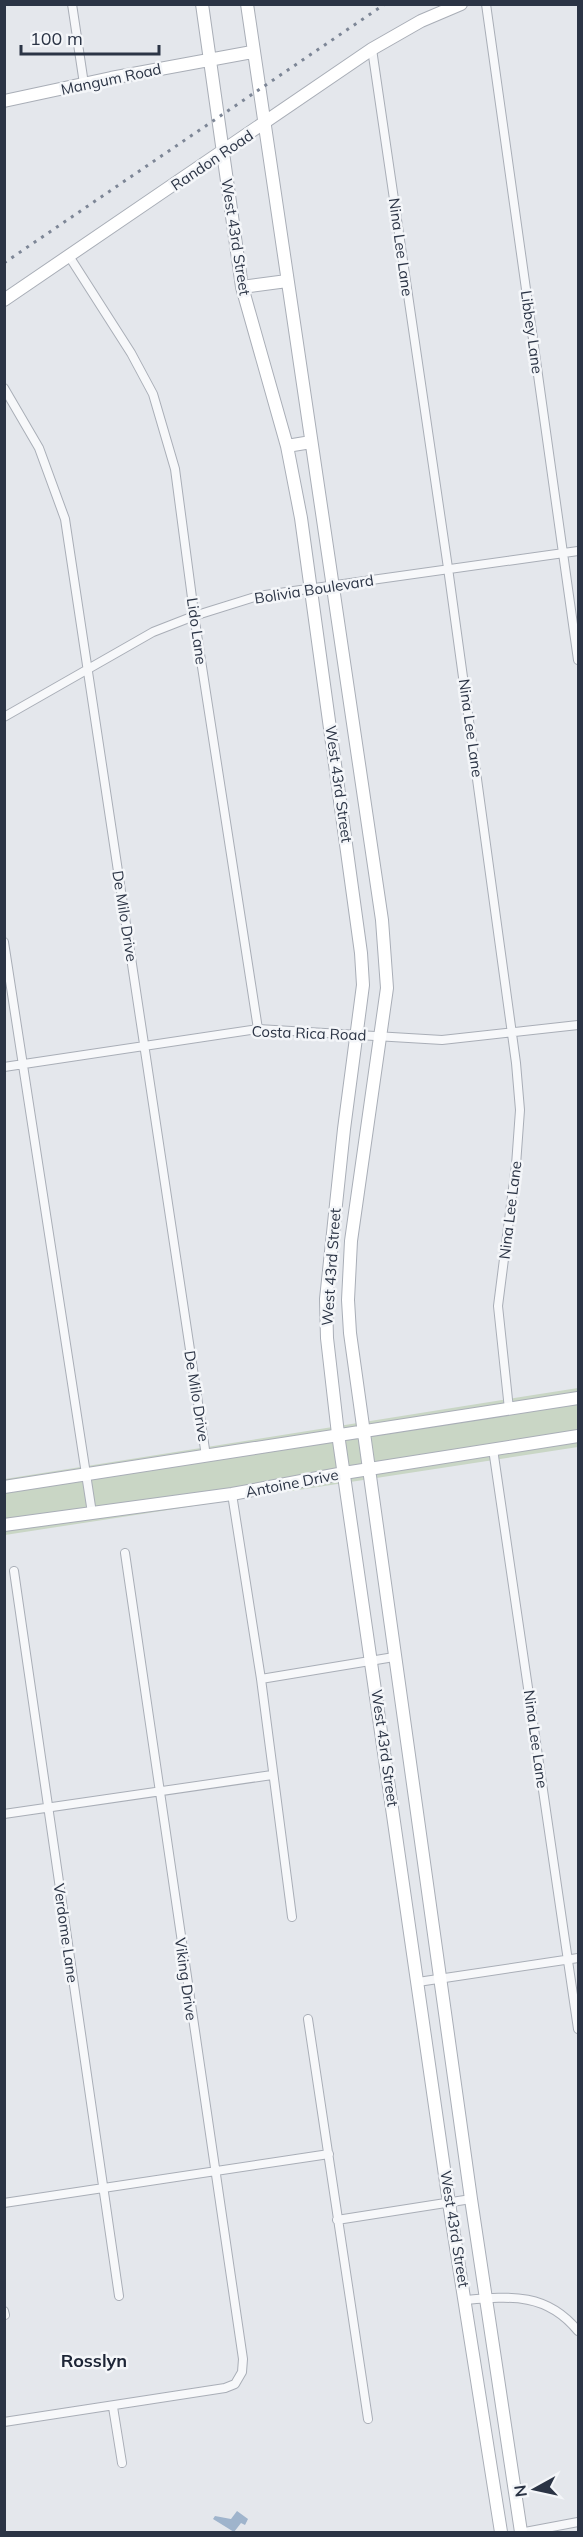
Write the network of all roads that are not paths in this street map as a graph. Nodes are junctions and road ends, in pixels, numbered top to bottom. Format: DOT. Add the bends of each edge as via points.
graph roads {
  1 [pos="72,4"];
  2 [pos="201,4"];
  3 [pos="247,4"];
  4 [pos="461,4"];
  5 [pos="486,4"];
  6 [pos="372,49"];
  7 [pos="252,52"];
  8 [pos="211,58"];
  9 [pos="84,84"];
  10 [pos="4,101"];
  11 [pos="264,125"];
  12 [pos="223,153"];
  13 [pos="69,256"];
  14 [pos="287,281"];
  15 [pos="242,288"];
  16 [pos="4,300"];
  17 [pos="4,388"];
  18 [pos="311,442"];
  19 [pos="288,446"];
  20 [pos="579,550"];
  21 [pos="564,553"];
  22 [pos="448,568"];
  23 [pos="333,586"];
  24 [pos="309,589"];
  25 [pos="194,616"];
  26 [pos="579,660"];
  27 [pos="88,672"];
  28 [pos="4,717"];
  29 [pos="367,819"];
  30 [pos="345,822"];
  31 [pos="4,942"];
  32 [pos="579,1025"];
  33 [pos="258,1029"];
  34 [pos="358,1034"];
  35 [pos="513,1034"];
  36 [pos="380,1035"];
  37 [pos="145,1046"];
  38 [pos="23,1064"];
  39 [pos="4,1067"];
  40 [pos="331,1239"];
  41 [pos="351,1241"];
  42 [pos="579,1398"];
  43 [pos="509,1409"];
  44 [pos="363,1431"];
  45 [pos="338,1434"];
  46 [pos="579,1436"];
  47 [pos="493,1449"];
  48 [pos="206,1456"];
  49 [pos="369,1469"];
  50 [pos="344,1473"];
  51 [pos="87,1474"];
  52 [pos="4,1487"];
  53 [pos="232,1494"];
  54 [pos="92,1513"];
  55 [pos="4,1525"];
  56 [pos="125,1553"];
  57 [pos="14,1571"];
  58 [pos="394,1657"];
  59 [pos="372,1660"];
  60 [pos="261,1679"];
  61 [pos="272,1775"];
  62 [pos="159,1791"];
  63 [pos="48,1808"];
  64 [pos="4,1814"];
  65 [pos="417,1819"];
  66 [pos="396,1822"];
  67 [pos="292,1917"];
  68 [pos="579,1958"];
  69 [pos="568,1960"];
  70 [pos="441,1978"];
  71 [pos="418,1982"];
  72 [pos="308,2019"];
  73 [pos="579,2029"];
  74 [pos="329,2154"];
  75 [pos="215,2171"];
  76 [pos="103,2188"];
  77 [pos="471,2199"];
  78 [pos="4,2203"];
  79 [pos="449,2203"];
  80 [pos="337,2220"];
  81 [pos="119,2296"];
  82 [pos="486,2298"];
  83 [pos="466,2300"];
  84 [pos="579,2331"];
  85 [pos="113,2407"];
  86 [pos="368,2419"];
  87 [pos="4,2422"];
  88 [pos="122,2463"];
  89 [pos="579,2522"];
  90 [pos="501,2532"];
  91 [pos="520,2532"];
  92 [pos="525,2532"];
  1 -- 9 [label="street"];
  2 -- 8 [label="main road, West 43rd Street"];
  3 -- 7 [label="main road, West 43rd Street"];
  4 -- 6 [label="main road, Randon Road"];
  5 -- 21 [label="street, Libbey Lane"];
  6 -- 11 [label="main road, Randon Road"];
  6 -- 22 [label="street, Nina Lee Lane"];
  7 -- 8 [label="main road, Mangum Road"];
  7 -- 11 [label="main road, West 43rd Street"];
  8 -- 9 [label="main road, Mangum Road"];
  8 -- 12 [label="main road, West 43rd Street"];
  9 -- 10 [label="main road, Mangum Road"];
  11 -- 12 [label="main road, Randon Road"];
  11 -- 14 [label="main road, West 43rd Street"];
  12 -- 13 [label="main road, Randon Road"];
  12 -- 15 [label="main road, West 43rd Street"];
  13 -- 16 [label="main road, Randon Road"];
  13 -- 25 [label="street, Lido Lane" via="153,394 175,469"];
  14 -- 15 [label="main road"];
  14 -- 18 [label="main road, West 43rd Street"];
  15 -- 19 [label="main road, West 43rd Street"];
  17 -- 27 [label="street, De Milo Drive" via="39,448 65,519"];
  18 -- 19 [label="main road"];
  18 -- 23 [label="main road, West 43rd Street"];
  19 -- 24 [label="main road, West 43rd Street"];
  20 -- 21 [label="street, Bolivia Boulevard"];
  21 -- 22 [label="street, Bolivia Boulevard"];
  21 -- 26 [label="street, Libbey Lane"];
  22 -- 23 [label="street, Bolivia Boulevard"];
  22 -- 35 [label="street, Nina Lee Lane"];
  23 -- 24 [label="street, Bolivia Boulevard"];
  23 -- 29 [label="main road, West 43rd Street"];
  24 -- 25 [label="street, Bolivia Boulevard" via="258,597"];
  24 -- 30 [label="main road, West 43rd Street"];
  25 -- 27 [label="street, Bolivia Boulevard" via="153,632"];
  25 -- 33 [label="street, Lido Lane"];
  27 -- 28 [label="street, Bolivia Boulevard"];
  27 -- 37 [label="street, De Milo Drive"];
  29 -- 30 [label="main road"];
  29 -- 36 [label="main road, West 43rd Street" via="382,920 387,988"];
  30 -- 34 [label="main road, West 43rd Street" via="363,985"];
  31 -- 38 [label="street"];
  32 -- 35 [label="street, Costa Rica Road"];
  33 -- 34 [label="street, Costa Rica Road"];
  33 -- 37 [label="street, Costa Rica Road"];
  34 -- 36 [label="street, Costa Rica Road"];
  34 -- 40 [label="main road, West 43rd Street"];
  35 -- 36 [label="street, Costa Rica Road" via="442,1040"];
  35 -- 43 [label="street, Nina Lee Lane" via="520,1110 498,1306"];
  36 -- 41 [label="main road, West 43rd Street"];
  37 -- 38 [label="street, Costa Rica Road"];
  37 -- 48 [label="street, De Milo Drive"];
  38 -- 39 [label="street, Costa Rica Road"];
  38 -- 51 [label="street"];
  40 -- 41 [label="main road"];
  40 -- 45 [label="main road, West 43rd Street" via="327,1338"];
  41 -- 44 [label="main road, West 43rd Street" via="348,1300"];
  42 -- 43 [label="main road"];
  43 -- 44 [label="main road"];
  44 -- 45 [label="main road"];
  44 -- 49 [label="main road, West 43rd Street"];
  45 -- 48 [label="main road"];
  45 -- 50 [label="main road, West 43rd Street"];
  46 -- 47 [label="main road, Antoine Drive"];
  47 -- 49 [label="main road, Antoine Drive"];
  47 -- 69 [label="street, Nina Lee Lane"];
  48 -- 51 [label="main road"];
  49 -- 50 [label="main road, Antoine Drive"];
  49 -- 58 [label="main road, West 43rd Street"];
  50 -- 53 [label="main road, Antoine Drive"];
  50 -- 59 [label="main road, West 43rd Street"];
  51 -- 52 [label="main road"];
  51 -- 54 [label="street"];
  53 -- 54 [label="main road, Antoine Drive"];
  53 -- 60 [label="street"];
  54 -- 55 [label="main road, Antoine Drive"];
  56 -- 62 [label="street, Viking Drive"];
  57 -- 63 [label="street, Verdome Lane"];
  58 -- 59 [label="street"];
  58 -- 65 [label="main road, West 43rd Street"];
  59 -- 60 [label="street"];
  59 -- 66 [label="main road, West 43rd Street"];
  60 -- 61 [label="street"];
  61 -- 62 [label="street"];
  61 -- 67 [label="street"];
  62 -- 63 [label="street"];
  62 -- 75 [label="street, Viking Drive"];
  63 -- 64 [label="street"];
  63 -- 76 [label="street, Verdome Lane"];
  65 -- 66 [label="main road"];
  65 -- 70 [label="main road, West 43rd Street"];
  66 -- 71 [label="main road, West 43rd Street"];
  68 -- 69 [label="street"];
  69 -- 70 [label="street"];
  69 -- 73 [label="street, Nina Lee Lane"];
  70 -- 71 [label="street"];
  70 -- 77 [label="main road, West 43rd Street"];
  71 -- 79 [label="main road, West 43rd Street"];
  72 -- 74 [label="street"];
  74 -- 75 [label="street"];
  74 -- 80 [label="street"];
  75 -- 76 [label="street"];
  75 -- 85 [label="street, Viking Drive" via="242,2372 236,2384"];
  76 -- 78 [label="street"];
  76 -- 81 [label="street, Verdome Lane"];
  77 -- 79 [label="street"];
  77 -- 82 [label="main road, West 43rd Street"];
  79 -- 80 [label="street"];
  79 -- 83 [label="main road, West 43rd Street"];
  80 -- 86 [label="street"];
  82 -- 83 [label="street"];
  82 -- 84 [label="street" via="511,2296 542,2302"];
  82 -- 91 [label="main road, West 43rd Street"];
  83 -- 90 [label="main road, West 43rd Street"];
  85 -- 87 [label="street"];
  85 -- 88 [label="street"];
  89 -- 92 [label="street"];
}
